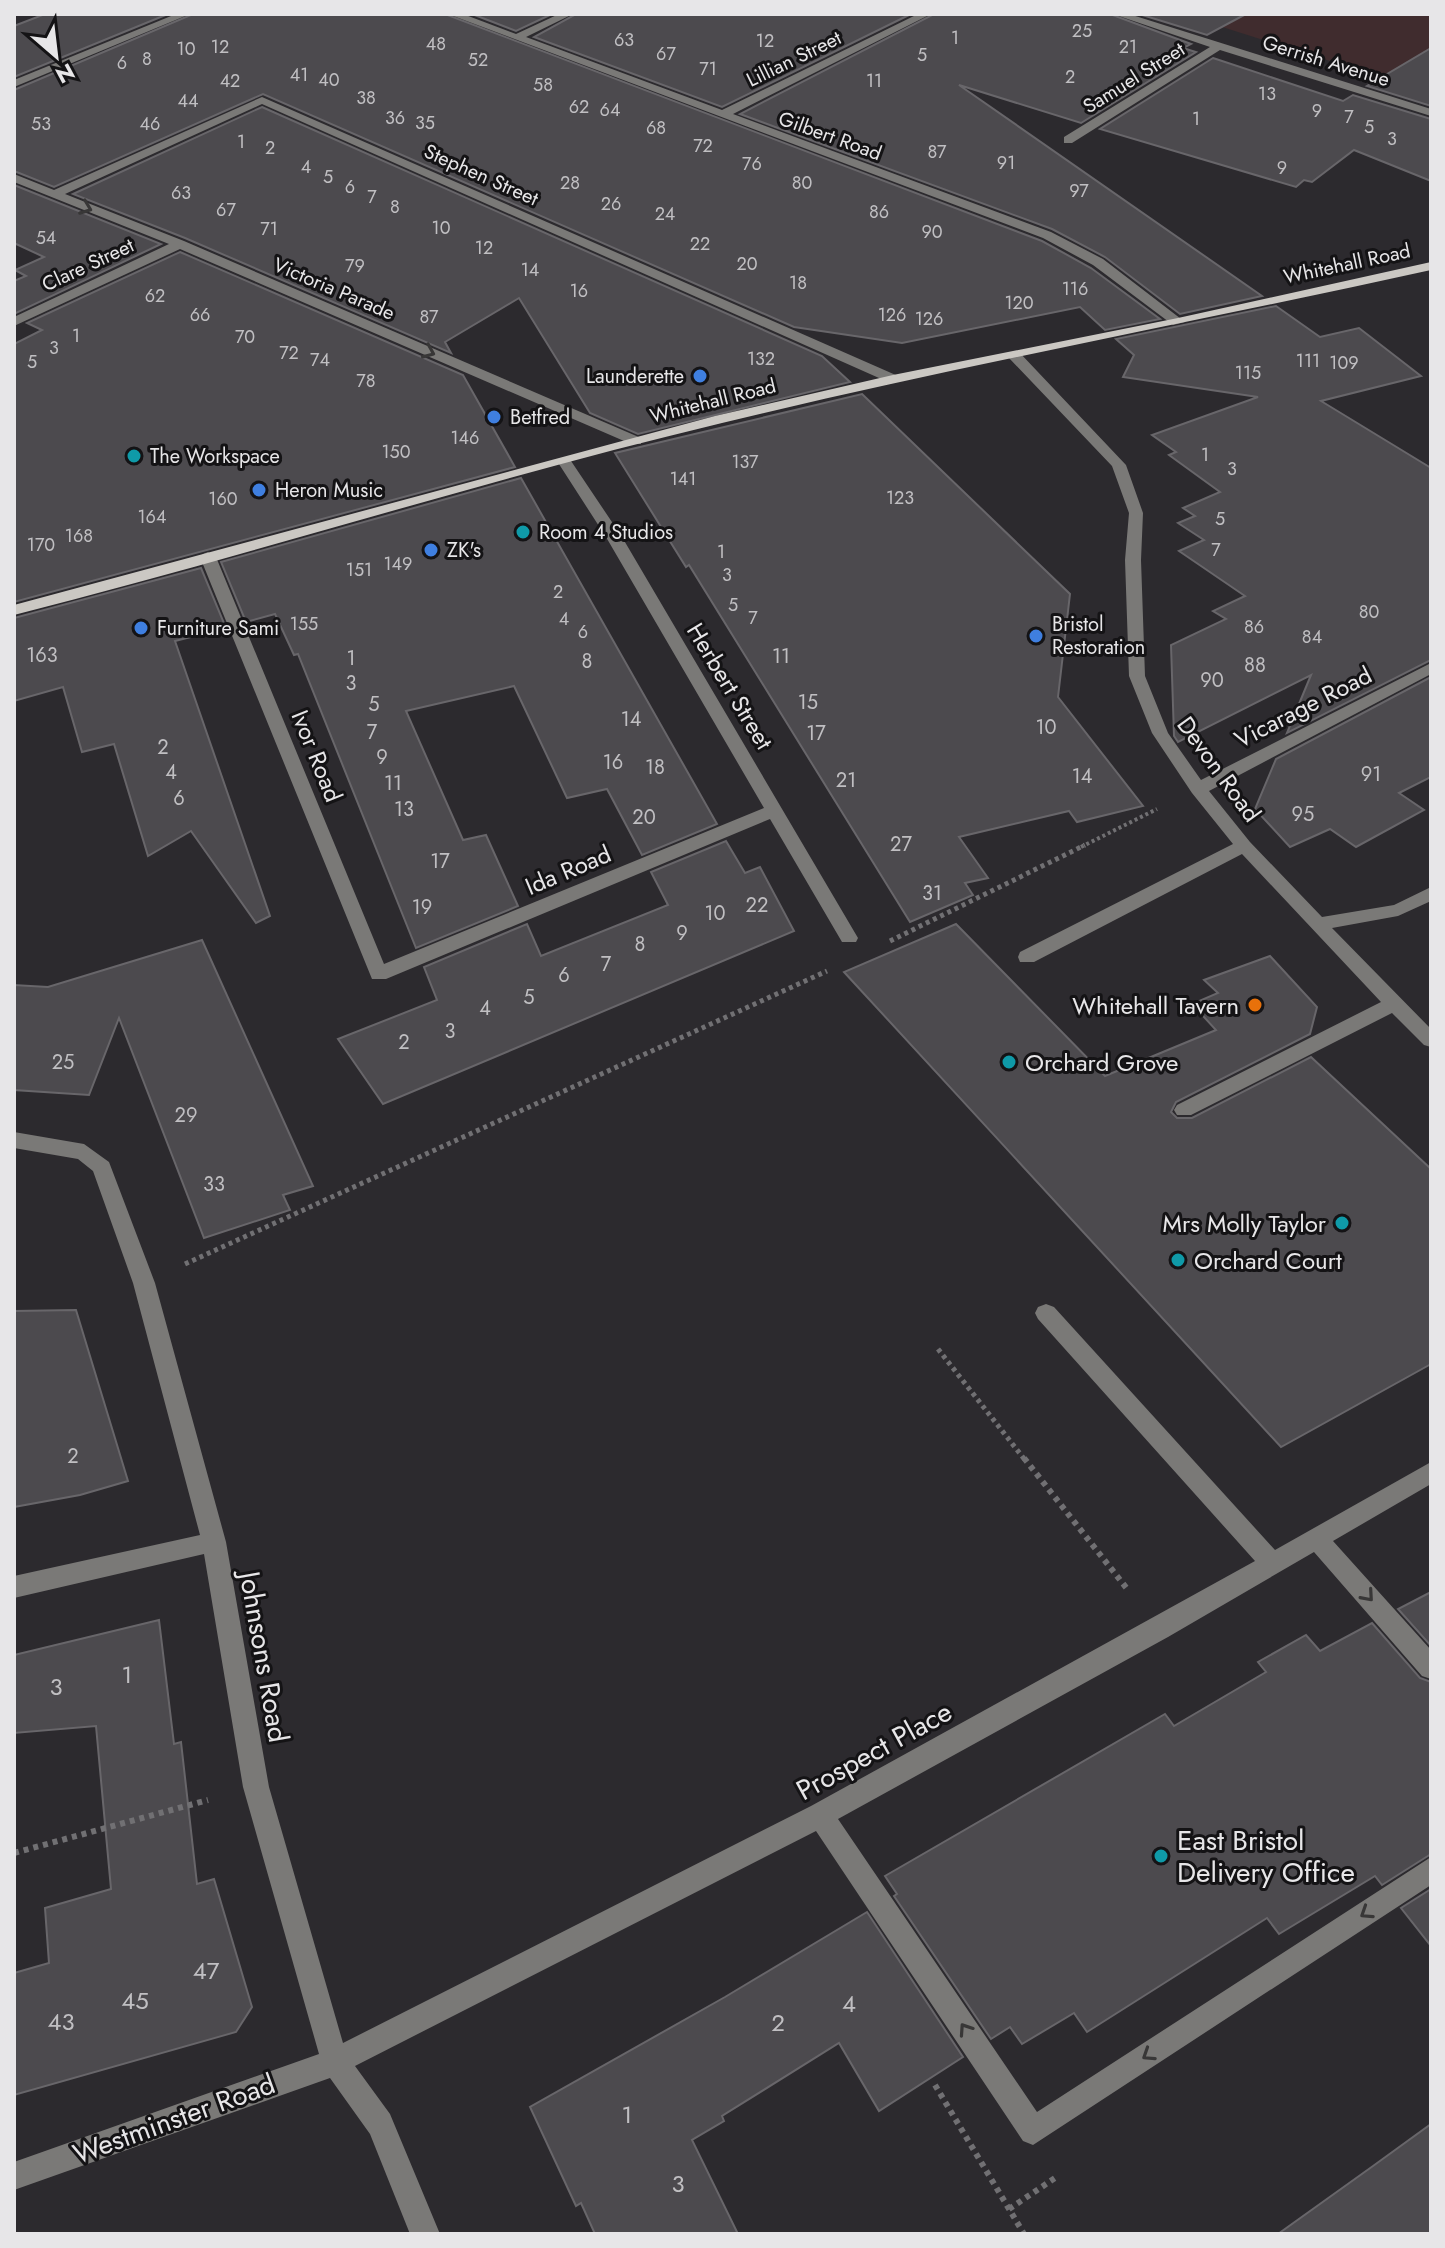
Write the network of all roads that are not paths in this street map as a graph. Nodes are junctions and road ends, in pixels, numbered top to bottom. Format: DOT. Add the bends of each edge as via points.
graph roads {
  1 [pos="185,14"];
  2 [pos="453,14"];
  3 [pos="568,14"];
  4 [pos="926,14"];
  5 [pos="1118,14"];
  6 [pos="517,37"];
  7 [pos="1219,46"];
  8 [pos="14,84"];
  9 [pos="1431,113"];
  10 [pos="722,115"];
  11 [pos="1068,140"];
  12 [pos="14,178"];
  13 [pos="53,195"];
  14 [pos="180,244"];
  15 [pos="1431,266"];
  16 [pos="14,322"];
  17 [pos="1178,322"];
  18 [pos="1014,355"];
  19 [pos="893,379"];
  20 [pos="636,441"];
  21 [pos="564,461"];
  22 [pos="208,557"];
  23 [pos="14,610"];
  24 [pos="1431,668"];
  25 [pos="1198,789"];
  26 [pos="775,810"];
  27 [pos="1244,846"];
  28 [pos="1431,893"];
  29 [pos="1317,924"];
  30 [pos="849,938"];
  31 [pos="1027,957"];
  32 [pos="379,974"];
  33 [pos="1394,1004"];
  34 [pos="1431,1040"];
  35 [pos="1184,1110"];
  36 [pos="14,1140"];
  37 [pos="1046,1313"];
  38 [pos="1431,1472"];
  39 [pos="1316,1538"];
  40 [pos="214,1542"];
  41 [pos="1272,1563"];
  42 [pos="14,1587"];
  43 [pos="1431,1668"];
  44 [pos="820,1815"];
  45 [pos="1431,1870"];
  46 [pos="335,2062"];
  47 [pos="14,2176"];
  48 [pos="425,2234"];
  1 -- 8 [label="street"];
  2 -- 6 [label="street, Gilbert Road"];
  3 -- 6 [label="street"];
  4 -- 10 [label="street, Lillian Street"];
  5 -- 7 [label="street, Gerrish Avenue"];
  6 -- 10 [label="street, Gilbert Road"];
  7 -- 9 [label="street, Gerrish Avenue"];
  7 -- 11 [label="street, Samuel Street"];
  10 -- 17 [label="street, Gilbert Road" via="1047,235 1098,262"];
  12 -- 13 [label="street, Victoria Parade"];
  13 -- 14 [label="street, Victoria Parade, one-way"];
  13 -- 19 [label="street, Stephen Street" via="262,100"];
  14 -- 16 [label="street, Clare Street"];
  14 -- 20 [label="street, Victoria Parade, one-way"];
  15 -- 17 [label="main road, Whitehall Road"];
  17 -- 18 [label="main road, Whitehall Road"];
  18 -- 19 [label="main road, Whitehall Road"];
  18 -- 25 [label="street, Devon Road" via="1119,465 1136,513 1137,676 1160,733"];
  19 -- 20 [label="main road, Whitehall Road"];
  20 -- 21 [label="main road, Whitehall Road"];
  21 -- 22 [label="main road, Whitehall Road"];
  21 -- 26 [label="street, Herbert Street"];
  22 -- 23 [label="main road, Whitehall Road"];
  22 -- 32 [label="street, Ivor Road"];
  24 -- 25 [label="street, Vicarage Road"];
  25 -- 27 [label="street, Devon Road"];
  26 -- 30 [label="street, Herbert Street"];
  26 -- 32 [label="street, Ida Road"];
  27 -- 29 [label="street, Devon Road"];
  27 -- 31 [label="street"];
  28 -- 29 [label="street" via="1398,910"];
  29 -- 33 [label="street, Devon Road"];
  33 -- 34 [label="street, Devon Road"];
  33 -- 35 [label="street"];
  36 -- 40 [label="street, Johnsons Road" via="84,1152 102,1167 144,1283"];
  37 -- 41 [label="street"];
  38 -- 39 [label="street, Prospect Place"];
  39 -- 41 [label="street, Prospect Place"];
  39 -- 43 [label="street, one-way"];
  40 -- 42 [label="street"];
  40 -- 46 [label="street, Johnsons Road" via="256,1787"];
  41 -- 44 [label="street, Prospect Place"];
  45 -- 44 [label="street, one-way" via="1033,2131"];
  44 -- 46 [label="street, Prospect Place"];
  46 -- 47 [label="street, Westminster Road"];
  46 -- 48 [label="street, Johnsons Road" via="380,2124"];
}
